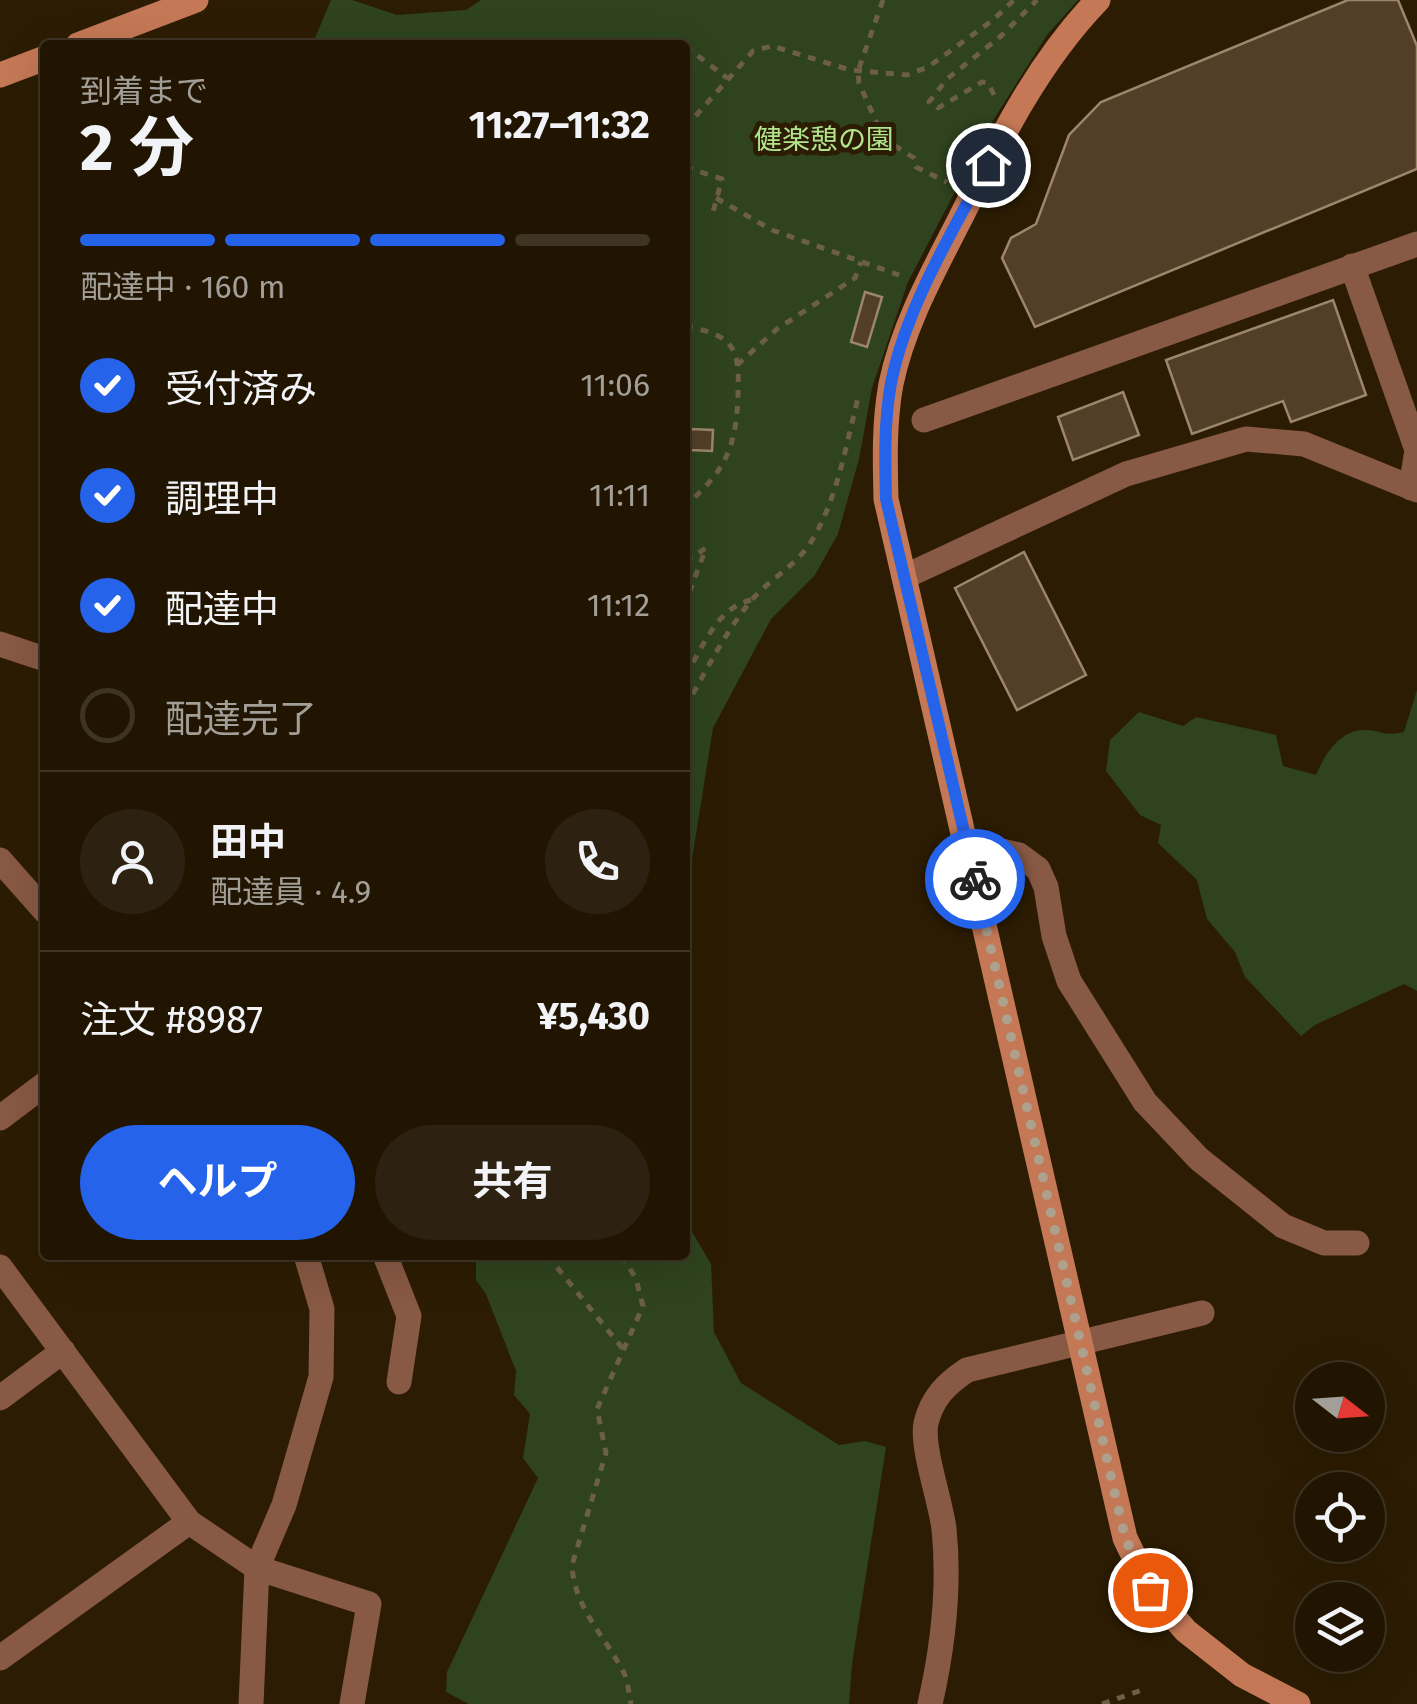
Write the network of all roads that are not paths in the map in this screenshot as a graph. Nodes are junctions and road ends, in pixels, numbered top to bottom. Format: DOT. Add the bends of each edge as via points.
graph roads {
  1 [pos="196,0"];
  2 [pos="1098,0"];
  3 [pos="91,40"];
  4 [pos="40,60"];
  5 [pos="0,75"];
  6 [pos="1417,244"];
  7 [pos="1352,266"];
  8 [pos="924,420"];
  9 [pos="1414,489"];
  10 [pos="904,577"];
  11 [pos="0,644"];
  12 [pos="40,657"];
  13 [pos="969,853"];
  14 [pos="0,860"];
  15 [pos="40,905"];
  16 [pos="40,1088"];
  17 [pos="0,1118"];
  18 [pos="1357,1242"];
  19 [pos="309,1260"];
  20 [pos="386,1260"];
  21 [pos="0,1266"];
  22 [pos="1202,1313"];
  23 [pos="1080,1341"];
  24 [pos="62,1351"];
  25 [pos="399,1382"];
  26 [pos="0,1398"];
  27 [pos="189,1522"];
  28 [pos="257,1568"];
  29 [pos="0,1658"];
  30 [pos="250,1704"];
  31 [pos="352,1704"];
  32 [pos="930,1704"];
  33 [pos="1298,1704"];
  1 -- 3 [label="street"];
  2 -- 10 [label="street" via="1049,58 1006,130 922,294 892,381 886,499"];
  4 -- 5 [label="street"];
  6 -- 7 [label="street"];
  7 -- 8 [label="street"];
  7 -- 9 [label="street" via="1417,450"];
  9 -- 10 [label="street" via="1304,444 1246,439 1126,474"];
  10 -- 13 [label="street"];
  11 -- 12 [label="street"];
  13 -- 18 [label="street" via="1004,851 1038,869 1069,981 1145,1102 1198,1159 1283,1226 1324,1244"];
  13 -- 23 [label="street"];
  14 -- 15 [label="street"];
  16 -- 17 [label="street"];
  19 -- 28 [label="street" via="322,1310 321,1377 284,1505"];
  20 -- 25 [label="street" via="409,1316"];
  21 -- 24 [label="street"];
  22 -- 23 [label="street"];
  23 -- 32 [label="street" via="966,1370 932,1403 924,1428 944,1528 946,1599"];
  23 -- 33 [label="street" via="1125,1538 1150,1590 1214,1655"];
  24 -- 26 [label="street"];
  24 -- 27 [label="street"];
  27 -- 28 [label="street"];
  27 -- 29 [label="street"];
  28 -- 30 [label="street"];
  28 -- 31 [label="street" via="369,1604"];
}
